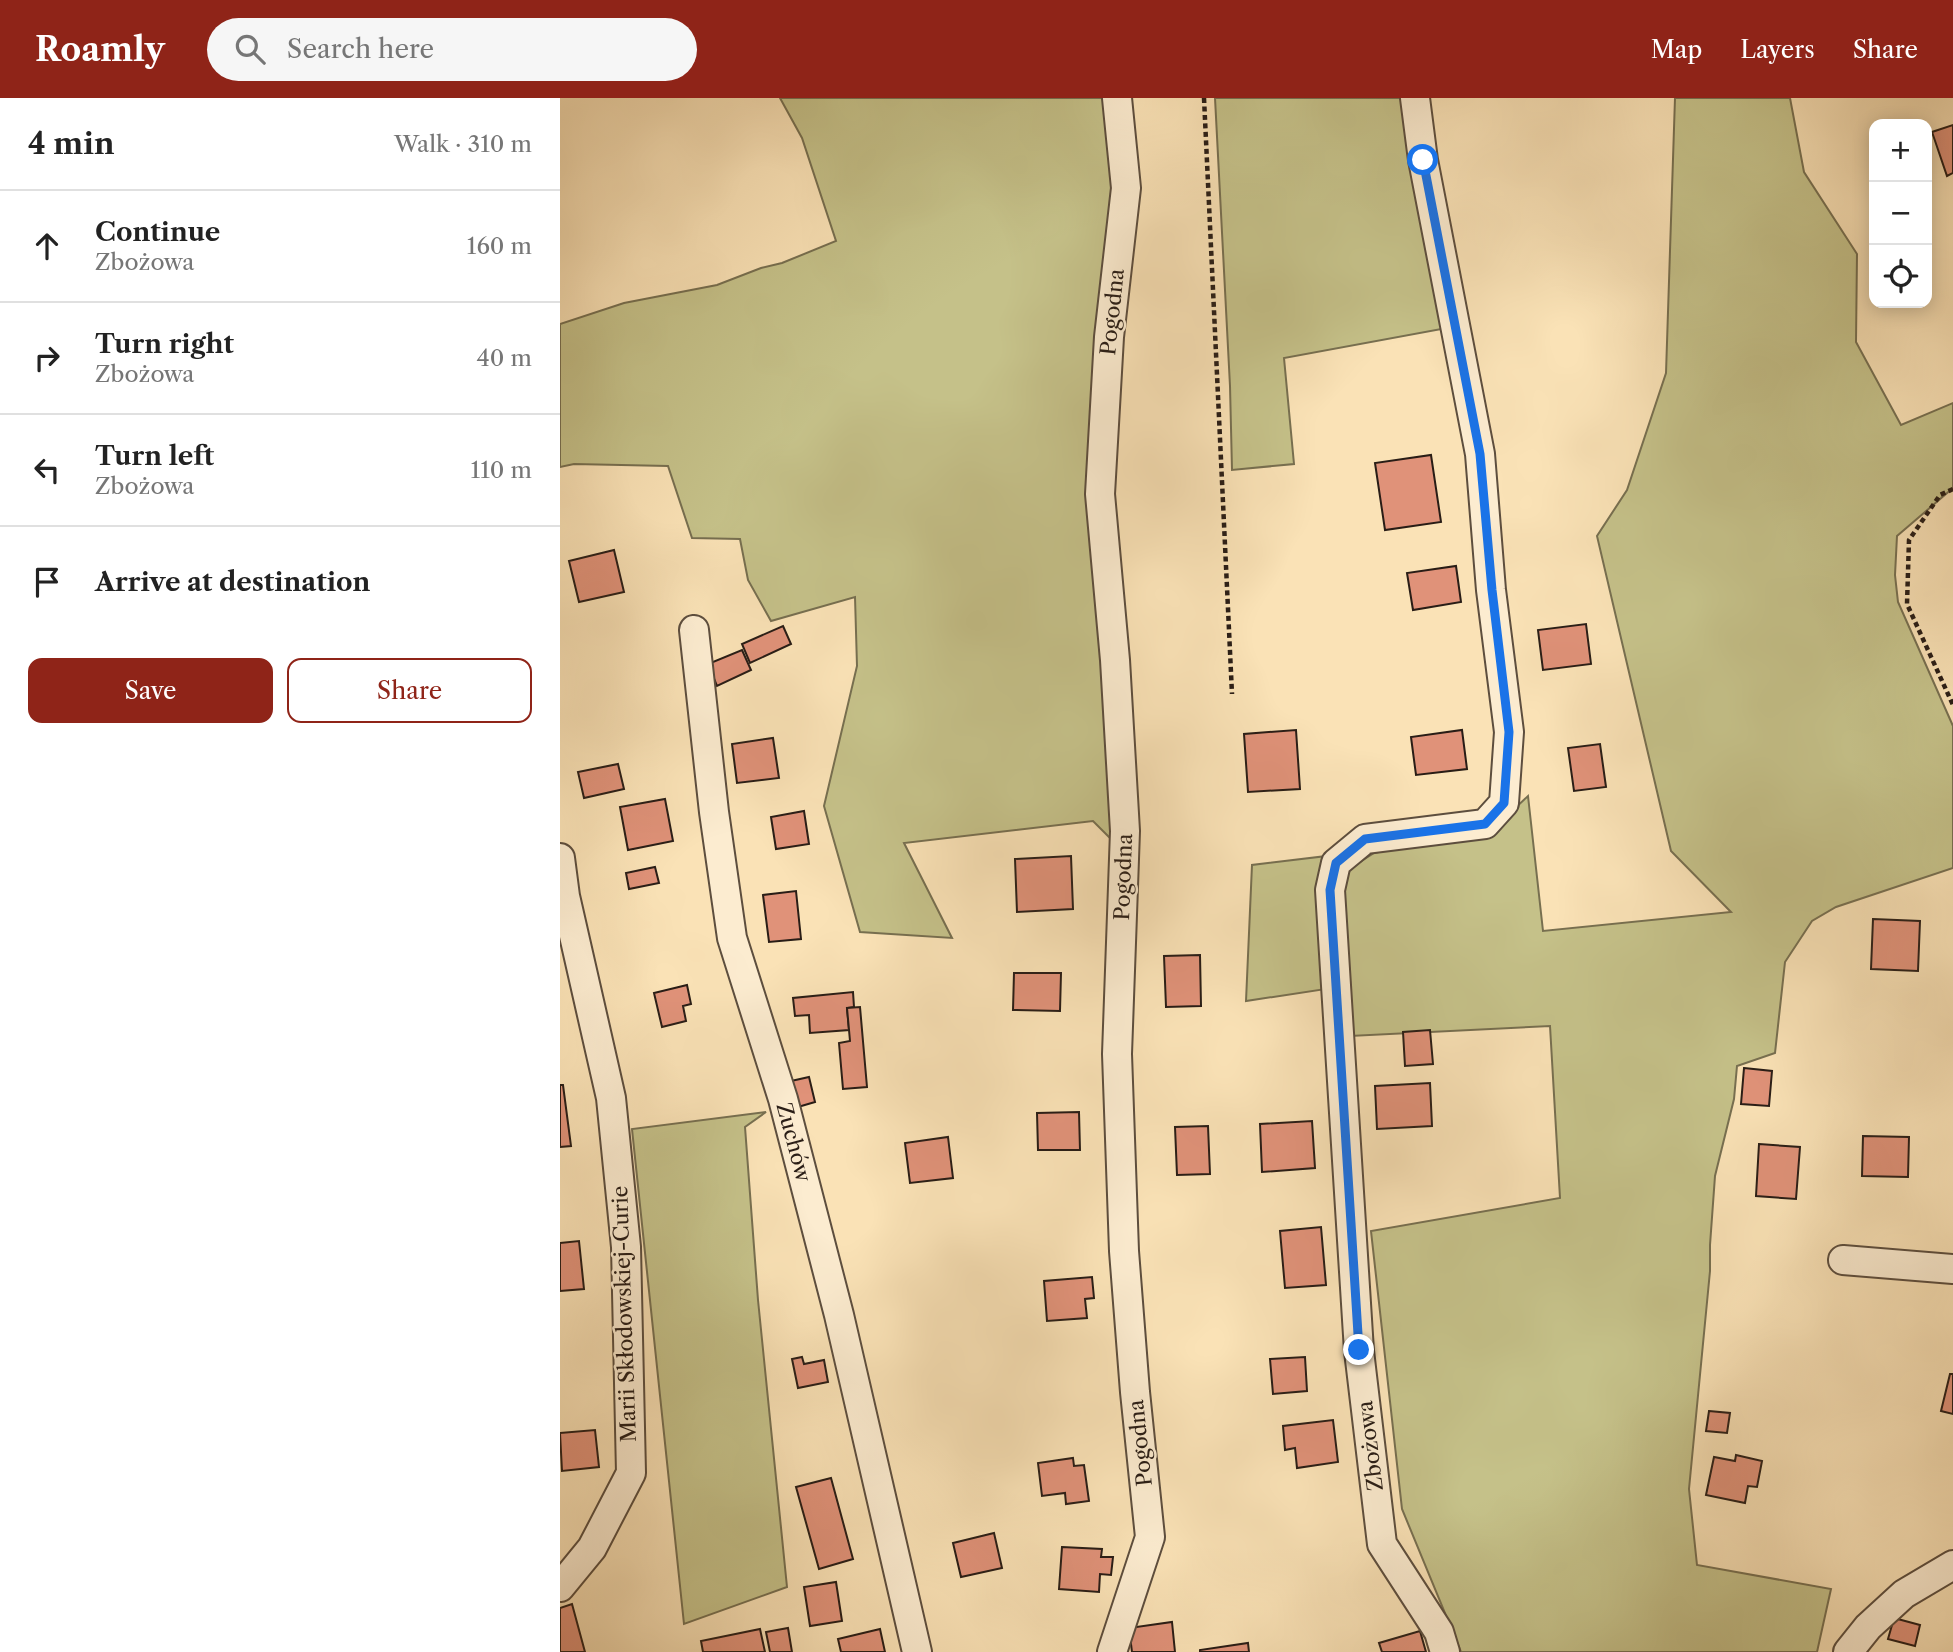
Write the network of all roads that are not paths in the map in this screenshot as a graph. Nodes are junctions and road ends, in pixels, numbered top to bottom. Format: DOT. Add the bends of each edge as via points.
graph roads {
  1 [pos="1117,98"];
  2 [pos="1415,98"];
  3 [pos="694,630"];
  4 [pos="560,858"];
  5 [pos="1843,1260"];
  6 [pos="1953,1269"];
  7 [pos="1953,1565"];
  8 [pos="560,1587"];
  9 [pos="917,1652"];
  10 [pos="1112,1652"];
  11 [pos="1445,1652"];
  12 [pos="1849,1652"];
  1 -- 10 [label="street, Pogodna" via="1126,188 1109,337 1100,494 1125,831 1117,1054 1124,1251 1150,1537"];
  2 -- 11 [label="street, Zbożowa" via="1480,454 1509,732 1504,803 1485,824 1365,839 1336,863 1330,890 1359,1350 1382,1544 1439,1632"];
  3 -- 9 [label="street, Zuchów" via="732,938 783,1099 843,1327"];
  4 -- 8 [label="street, Marii Skłodowskiej-Curie" via="611,1098 625,1247 631,1473 592,1548"];
  5 -- 6 [label="street"];
  7 -- 12 [label="street" via="1904,1594 1868,1626"];
}
